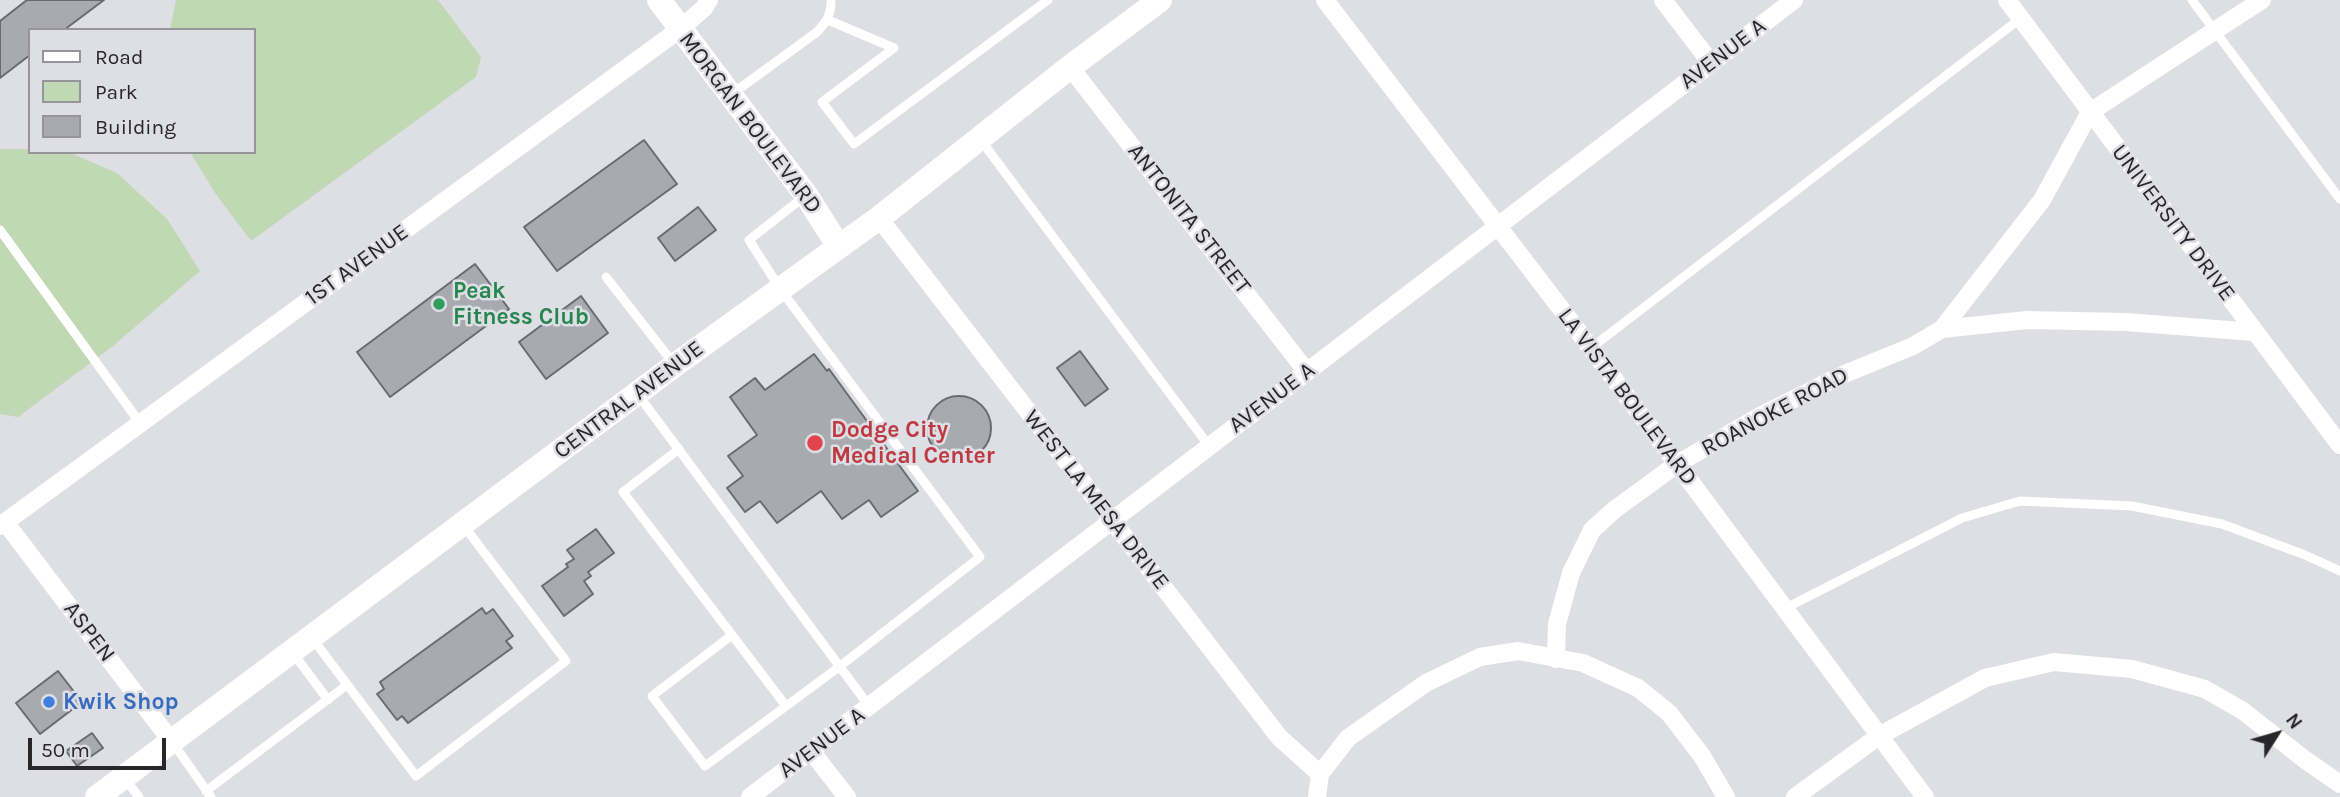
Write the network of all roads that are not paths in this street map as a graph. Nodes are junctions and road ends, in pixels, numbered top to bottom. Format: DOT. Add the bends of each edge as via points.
graph roads {
  1 [pos="659,0"];
  2 [pos="709,0"];
  3 [pos="831,0"];
  4 [pos="1048,0"];
  5 [pos="1160,0"];
  6 [pos="1325,0"];
  7 [pos="1663,0"];
  8 [pos="1794,0"];
  9 [pos="2007,0"];
  10 [pos="2192,0"];
  11 [pos="2262,0"];
  12 [pos="2021,18"];
  13 [pos="828,20"];
  14 [pos="680,29"];
  15 [pos="2214,30"];
  16 [pos="1711,63"];
  17 [pos="1070,67"];
  18 [pos="731,95"];
  19 [pos="2090,112"];
  20 [pos="980,138"];
  21 [pos="806,195"];
  22 [pos="2340,199"];
  23 [pos="879,218"];
  24 [pos="1497,226"];
  25 [pos="0,230"];
  26 [pos="839,247"];
  27 [pos="606,276"];
  28 [pos="781,290"];
  29 [pos="1942,329"];
  30 [pos="2254,332"];
  31 [pos="1591,348"];
  32 [pos="675,365"];
  33 [pos="1307,372"];
  34 [pos="638,394"];
  35 [pos="140,423"];
  36 [pos="2340,444"];
  37 [pos="1209,446"];
  38 [pos="679,449"];
  39 [pos="1676,464"];
  40 [pos="1112,521"];
  41 [pos="3,524"];
  42 [pos="463,524"];
  43 [pos="2340,571"];
  44 [pos="1784,609"];
  45 [pos="732,635"];
  46 [pos="301,644"];
  47 [pos="1556,659"];
  48 [pos="839,667"];
  49 [pos="347,685"];
  50 [pos="327,699"];
  51 [pos="786,706"];
  52 [pos="869,706"];
  53 [pos="1878,736"];
  54 [pos="172,742"];
  55 [pos="811,751"];
  56 [pos="1320,774"];
  57 [pos="124,777"];
  58 [pos="2340,784"];
  59 [pos="209,794"];
  60 [pos="97,797"];
  61 [pos="139,797"];
  62 [pos="750,797"];
  63 [pos="847,797"];
  64 [pos="1317,797"];
  65 [pos="1726,797"];
  66 [pos="1795,797"];
  67 [pos="1925,797"];
  1 -- 14 [label="street, MORGAN BOULEVARD"];
  2 -- 14 [label="street, 1ST AVENUE"];
  3 -- 13 [label="lane"];
  4 -- 13 [label="lane" via="854,144 822,102 894,48"];
  5 -- 17 [label="street, CENTRAL AVENUE"];
  6 -- 24 [label="street, LA VISTA BOULEVARD"];
  7 -- 16 [label="street"];
  8 -- 16 [label="street, AVENUE A"];
  9 -- 12 [label="street, UNIVERSITY DRIVE"];
  10 -- 15 [label="lane"];
  11 -- 15 [label="street, ROANOKE ROAD"];
  12 -- 19 [label="street, UNIVERSITY DRIVE"];
  12 -- 31 [label="lane"];
  13 -- 18 [label="lane"];
  14 -- 18 [label="street, MORGAN BOULEVARD"];
  14 -- 35 [label="street, 1ST AVENUE"];
  15 -- 19 [label="street, ROANOKE ROAD"];
  15 -- 22 [label="lane"];
  16 -- 24 [label="street, AVENUE A"];
  17 -- 20 [label="street, CENTRAL AVENUE"];
  17 -- 33 [label="street, ANTONITA STREET"];
  18 -- 21 [label="street, MORGAN BOULEVARD"];
  19 -- 29 [label="street, ROANOKE ROAD" via="2042,200"];
  19 -- 30 [label="street, UNIVERSITY DRIVE"];
  20 -- 23 [label="street, CENTRAL AVENUE"];
  20 -- 37 [label="lane"];
  21 -- 26 [label="street, MORGAN BOULEVARD"];
  21 -- 28 [label="lane" via="750,240"];
  23 -- 26 [label="street, CENTRAL AVENUE"];
  23 -- 40 [label="street, WEST LA MESA DRIVE"];
  24 -- 31 [label="street, LA VISTA BOULEVARD"];
  24 -- 33 [label="street, AVENUE A"];
  25 -- 35 [label="lane"];
  26 -- 28 [label="street, CENTRAL AVENUE"];
  27 -- 32 [label="lane"];
  28 -- 32 [label="street, CENTRAL AVENUE"];
  28 -- 48 [label="lane" via="980,557"];
  29 -- 30 [label="street, ROANOKE ROAD" via="2027,320 2126,321"];
  29 -- 39 [label="street, ROANOKE ROAD" via="1760,416"];
  30 -- 36 [label="street, UNIVERSITY DRIVE"];
  31 -- 39 [label="street, LA VISTA BOULEVARD"];
  32 -- 34 [label="street, CENTRAL AVENUE"];
  33 -- 37 [label="street, AVENUE A"];
  34 -- 38 [label="lane"];
  34 -- 42 [label="street, CENTRAL AVENUE"];
  35 -- 41 [label="street, 1ST AVENUE"];
  37 -- 40 [label="street, AVENUE A"];
  38 -- 45 [label="lane" via="623,492"];
  38 -- 48 [label="lane"];
  39 -- 44 [label="street, LA VISTA BOULEVARD"];
  39 -- 47 [label="street, ROANOKE ROAD" via="1592,530 1567,586 1557,624"];
  40 -- 52 [label="street, AVENUE A"];
  40 -- 56 [label="street, WEST LA MESA DRIVE" via="1279,737"];
  41 -- 54 [label="street, ASPEN"];
  42 -- 46 [label="street, CENTRAL AVENUE"];
  42 -- 49 [label="lane" via="566,661 416,776"];
  43 -- 44 [label="lane" via="2222,524 2132,506 2020,501 1962,517"];
  44 -- 53 [label="street, LA VISTA BOULEVARD"];
  45 -- 51 [label="lane"];
  45 -- 51 [label="lane" via="652,696 705,766"];
  46 -- 49 [label="lane"];
  46 -- 50 [label="lane"];
  46 -- 54 [label="street, CENTRAL AVENUE"];
  47 -- 56 [label="street" via="1518,651 1480,657 1426,683 1348,738"];
  47 -- 65 [label="street" via="1583,663 1638,688 1669,713"];
  48 -- 51 [label="lane"];
  48 -- 52 [label="lane"];
  49 -- 50 [label="lane"];
  50 -- 59 [label="lane"];
  52 -- 55 [label="street, AVENUE A"];
  53 -- 58 [label="street" via="1985,678 2054,662 2132,669 2205,689 2243,711"];
  53 -- 66 [label="street"];
  53 -- 67 [label="street, LA VISTA BOULEVARD"];
  54 -- 57 [label="street, CENTRAL AVENUE"];
  54 -- 59 [label="lane"];
  55 -- 62 [label="street, AVENUE A"];
  55 -- 63 [label="street"];
  56 -- 64 [label="street"];
  57 -- 60 [label="street, CENTRAL AVENUE"];
  57 -- 61 [label="lane"];
}
